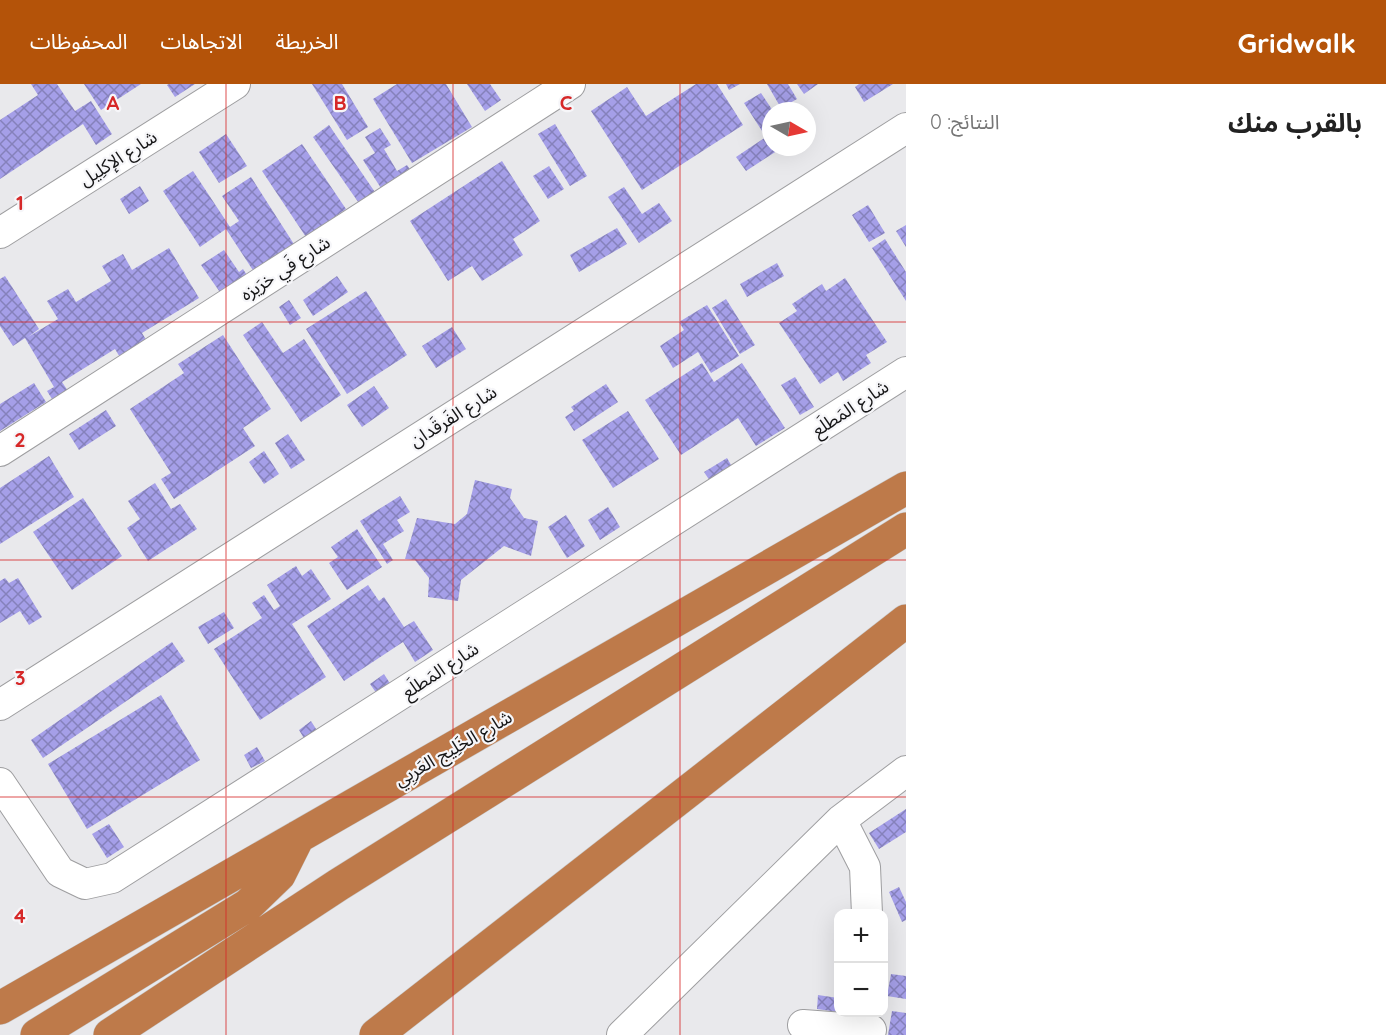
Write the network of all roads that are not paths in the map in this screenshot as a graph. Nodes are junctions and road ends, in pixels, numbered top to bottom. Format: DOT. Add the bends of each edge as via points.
graph roads {
  1 [pos="235,84"];
  2 [pos="570,84"];
  3 [pos="906,128"];
  4 [pos="0,233"];
  5 [pos="906,372"];
  6 [pos="0,451"];
  7 [pos="906,488"];
  8 [pos="906,529"];
  9 [pos="906,621"];
  10 [pos="0,705"];
  11 [pos="906,771"];
  12 [pos="0,783"];
  13 [pos="841,820"];
  14 [pos="298,837"];
  15 [pos="867,909"];
  16 [pos="0,1008"];
  17 [pos="863,1024"];
  18 [pos="803,1025"];
  19 [pos="37,1035"];
  20 [pos="110,1035"];
  21 [pos="376,1035"];
  22 [pos="622,1035"];
  1 -- 4 [label="street, شارع الإكلِيل"];
  2 -- 6 [label="street, شارع فَي خرَيزه"];
  3 -- 10 [label="street, شارع الفَرقَدان"];
  5 -- 12 [label="street, شارع المَطلَع" via="112,878 85,884 60,872"];
  7 -- 14 [label="highway, شارع الخَلِيج العَربِي"];
  8 -- 20 [label="highway" via="338,885"];
  9 -- 21 [label="highway"];
  11 -- 13 [label="street"];
  13 -- 15 [label="street" via="866,867"];
  13 -- 22 [label="street"];
  14 -- 16 [label="highway, شارع الخَلِيج العَربِي"];
  14 -- 19 [label="highway" via="279,875 248,905"];
  17 -- 18 [label="street"];
}
